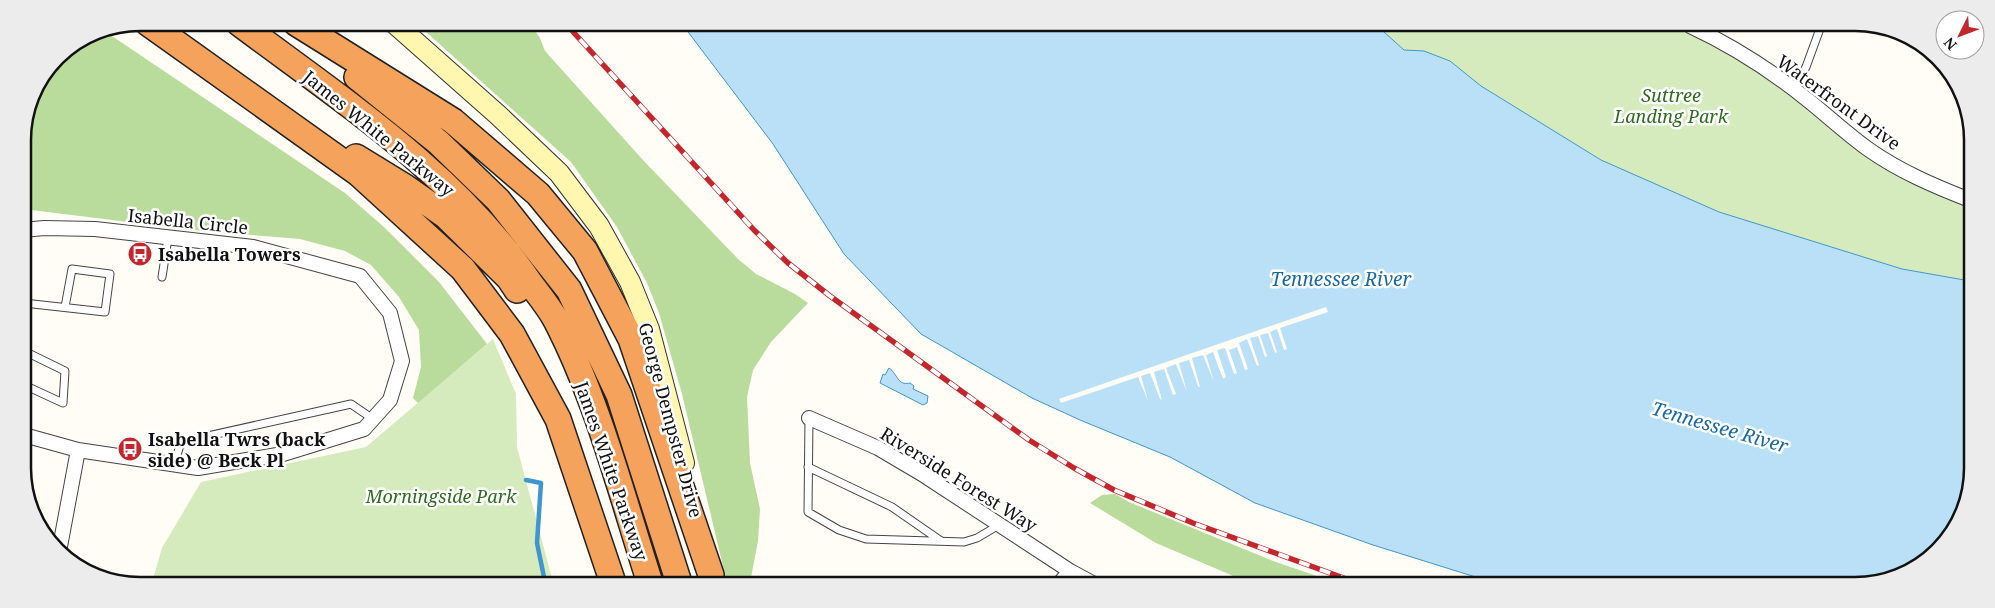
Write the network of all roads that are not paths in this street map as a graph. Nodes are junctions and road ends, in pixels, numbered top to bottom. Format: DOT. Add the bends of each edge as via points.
graph roads {
  1 [pos="160,31"];
  2 [pos="250,31"];
  3 [pos="294,31"];
  4 [pos="309,31"];
  5 [pos="403,31"];
  6 [pos="1699,31"];
  7 [pos="1819,31"];
  8 [pos="1794,90"];
  9 [pos="260,103"];
  10 [pos="1964,198"];
  11 [pos="31,229"];
  12 [pos="168,238"];
  13 [pos="162,277"];
  14 [pos="31,303"];
  15 [pos="65,307"];
  16 [pos="31,354"];
  17 [pos="31,388"];
  18 [pos="593,405"];
  19 [pos="809,418"];
  20 [pos="373,419"];
  21 [pos="31,437"];
  22 [pos="78,450"];
  23 [pos="174,465"];
  24 [pos="808,468"];
  25 [pos="1000,525"];
  26 [pos="61,542"];
  27 [pos="942,542"];
  28 [pos="1070,571"];
  29 [pos="611,577"];
  30 [pos="648,577"];
  31 [pos="677,577"];
  32 [pos="711,577"];
  33 [pos="712,577"];
  34 [pos="1064,577"];
  35 [pos="1081,577"];
  1 -- 9 [label="highway"];
  2 -- 18 [label="highway, James White Parkway" via="432,172 488,227 555,319"];
  3 -- 31 [label="highway, James White Parkway" via="438,142 498,200 569,290 619,395"];
  4 -- 32 [label="highway" via="453,121 538,194 585,252 631,339"];
  5 -- 33 [label="main road, George Dempster Drive" via="559,173 599,226 630,282 649,329"];
  6 -- 8 [label="street, Waterfront Drive"];
  7 -- 8 [label="lane"];
  8 -- 10 [label="street, Waterfront Drive" via="1889,163"];
  9 -- 18 [label="highway" via="377,169 446,216 509,278"];
  9 -- 29 [label="highway" via="358,173 462,269 512,334 558,419"];
  11 -- 12 [label="street, Isabella Circle" via="95,230"];
  12 -- 13 [label="lane"];
  12 -- 20 [label="street, Isabella Circle" via="253,247 360,276 390,313 402,361 390,400"];
  14 -- 15 [label="lane"];
  15 -- 15 [label="lane" via="105,312 110,274 72,269"];
  16 -- 17 [label="lane" via="65,371 63,403"];
  18 -- 30 [label="highway, James White Parkway"];
  19 -- 24 [label="lane"];
  19 -- 25 [label="street, Riverside Forest Way" via="878,448"];
  20 -- 23 [label="street, Isabella Circle" via="364,429 283,454 198,468"];
  20 -- 23 [label="lane" via="351,404 181,442"];
  21 -- 22 [label="street, Isabella Circle"];
  22 -- 23 [label="street, Isabella Circle"];
  22 -- 26 [label="street"];
  24 -- 27 [label="lane" via="892,507"];
  24 -- 27 [label="lane" via="808,512 839,530 866,539"];
  25 -- 27 [label="lane" via="964,542"];
  25 -- 28 [label="street, Riverside Forest Way"];
  28 -- 34 [label="street"];
  28 -- 35 [label="street, Riverside Forest Way"];
}
